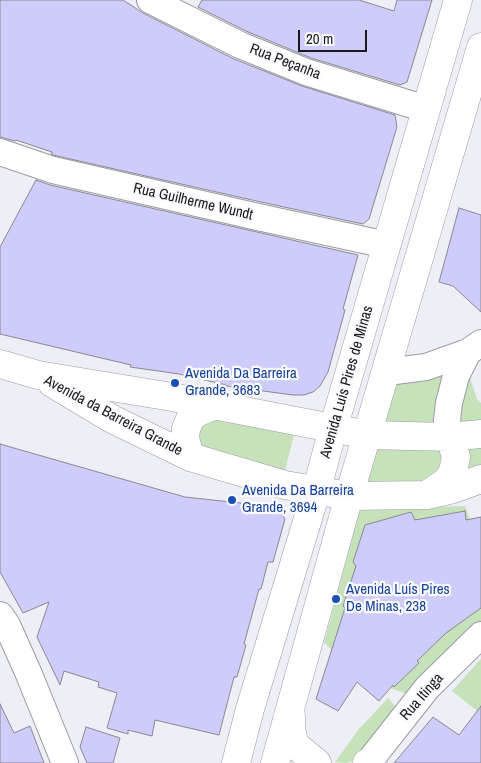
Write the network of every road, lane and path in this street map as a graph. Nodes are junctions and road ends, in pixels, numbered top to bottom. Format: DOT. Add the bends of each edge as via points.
graph roads {
  1 [pos="150,0"];
  2 [pos="458,0"];
  3 [pos="481,47"];
  4 [pos="426,109"];
  5 [pos="0,152"];
  6 [pos="387,245"];
  7 [pos="474,347"];
  8 [pos="0,364"];
  9 [pos="386,372"];
  10 [pos="38,375"];
  11 [pos="214,405"];
  12 [pos="333,429"];
  13 [pos="481,434"];
  14 [pos="368,435"];
  15 [pos="450,437"];
  16 [pos="190,457"];
  17 [pos="481,479"];
  18 [pos="316,492"];
  19 [pos="427,495"];
  20 [pos="349,496"];
  21 [pos="0,615"];
  22 [pos="481,635"];
  23 [pos="292,707"];
  24 [pos="276,761"];
  25 [pos="65,763"];
  26 [pos="236,763"];
  27 [pos="304,763"];
  28 [pos="317,763"];
  29 [pos="367,763"];
  1 -- 4 [label="street, Rua Peçanha" via="240,45 306,72"];
  2 -- 4 [label="main road, Avenida Luís Pires de Minas"];
  3 -- 9 [label="main road"];
  4 -- 6 [label="main road, Avenida Luís Pires de Minas"];
  5 -- 6 [label="street, Rua Guilherme Wundt" via="62,172"];
  6 -- 12 [label="main road, Avenida Luís Pires de Minas"];
  7 -- 9 [label="street" via="426,367"];
  7 -- 15 [label="street" via="456,376 449,402 447,420"];
  8 -- 10 [label="main road, Avenida da Barreira Grande"];
  9 -- 14 [label="main road"];
  10 -- 11 [label="main road, Avenida da Barreira Grande"];
  10 -- 16 [label="main road, Avenida da Barreira Grande" via="112,419"];
  11 -- 12 [label="main road, Avenida da Barreira Grande"];
  11 -- 16 [label="main road" via="190,419 185,438"];
  12 -- 14 [label="main road, Avenida da Barreira Grande"];
  12 -- 18 [label="main road, Avenida Luís Pires de Minas"];
  13 -- 15 [label="main road, Avenida da Barreira Grande"];
  14 -- 15 [label="main road, Avenida da Barreira Grande"];
  14 -- 20 [label="main road"];
  15 -- 19 [label="main road" via="456,457 453,472 446,482"];
  16 -- 18 [label="main road, Avenida da Barreira Grande"];
  17 -- 19 [label="main road, Avenida da Barreira Grande"];
  18 -- 20 [label="main road, Avenida da Barreira Grande"];
  18 -- 26 [label="main road, Avenida Luís Pires de Minas"];
  19 -- 20 [label="main road, Avenida da Barreira Grande"];
  20 -- 23 [label="main road"];
  21 -- 25 [label="street" via="28,672"];
  22 -- 29 [label="street, Rua Itinga" via="428,688"];
  23 -- 24 [label="main road"];
  23 -- 28 [label="main road" via="294,744"];
  24 -- 27 [label="main road" via="289,759"];
}
